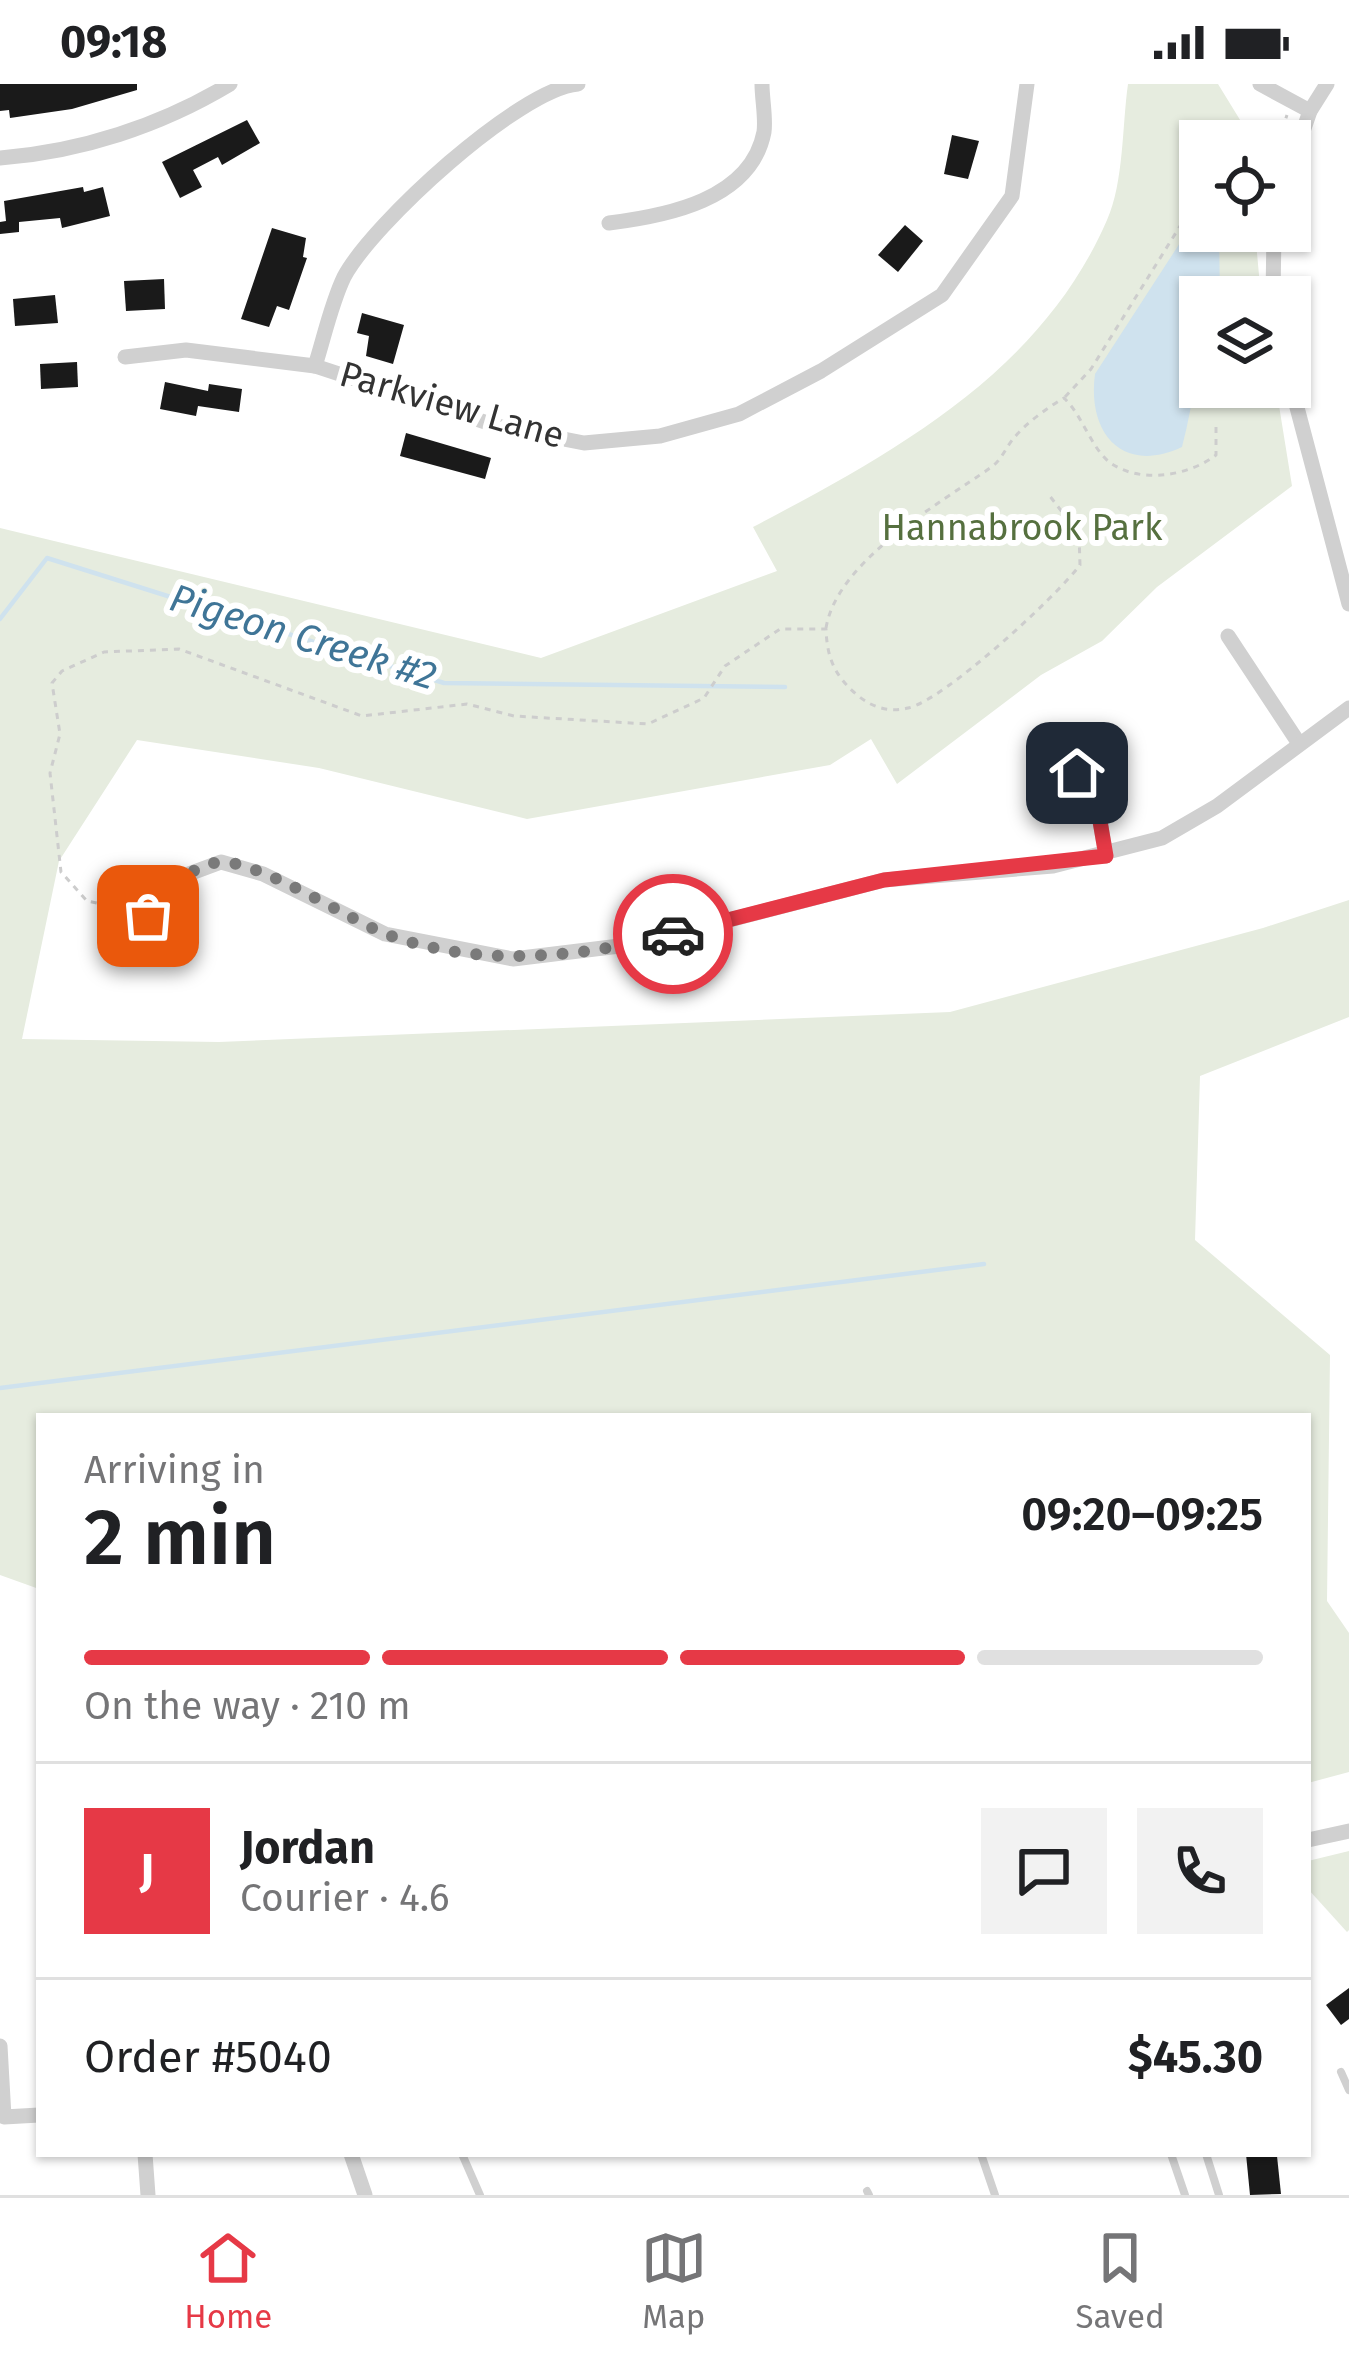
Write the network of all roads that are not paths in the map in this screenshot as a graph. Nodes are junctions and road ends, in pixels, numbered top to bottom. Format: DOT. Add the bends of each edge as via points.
graph roads {
  1 [pos="230,84"];
  2 [pos="578,84"];
  3 [pos="762,84"];
  4 [pos="1027,84"];
  5 [pos="1260,84"];
  6 [pos="1327,84"];
  7 [pos="1310,111"];
  8 [pos="1307,120"];
  9 [pos="0,158"];
  10 [pos="609,223"];
  11 [pos="125,357"];
  12 [pos="315,366"];
  13 [pos="1297,408"];
  14 [pos="1349,604"];
  15 [pos="1228,636"];
  16 [pos="1349,708"];
  17 [pos="1298,742"];
  18 [pos="1058,749"];
  19 [pos="1106,856"];
  20 [pos="148,916"];
  21 [pos="1349,1831"];
  22 [pos="1311,1839"];
  23 [pos="0,2046"];
  24 [pos="1341,2072"];
  25 [pos="1349,2090"];
  26 [pos="36,2114"];
  27 [pos="145,2157"];
  28 [pos="352,2157"];
  29 [pos="463,2157"];
  30 [pos="982,2157"];
  31 [pos="1172,2157"];
  32 [pos="1207,2157"];
  33 [pos="148,2195"];
  34 [pos="365,2195"];
  35 [pos="480,2195"];
  36 [pos="995,2195"];
  37 [pos="1185,2195"];
  38 [pos="1219,2195"];
  1 -- 9 [label="street" via="60,153"];
  2 -- 12 [label="street" via="521,106 377,231 344,278"];
  3 -- 10 [label="street" via="764,132 748,169 662,217"];
  4 -- 12 [label="street, Parkview Lane" via="1012,196 942,295 739,414 660,436 584,443 497,425"];
  5 -- 7 [label="street"];
  6 -- 7 [label="street"];
  7 -- 8 [label="street"];
  11 -- 12 [label="street, Parkview Lane" via="206,351"];
  13 -- 14 [label="street"];
  15 -- 17 [label="street"];
  16 -- 17 [label="street"];
  17 -- 19 [label="street" via="1217,806 1162,838"];
  18 -- 19 [label="street" via="1096,798"];
  19 -- 20 [label="street" via="884,880 636,944 513,959 386,934 221,862 186,875"];
  21 -- 22 [label="street"];
  23 -- 26 [label="street" via="4,2117"];
  24 -- 25 [label="lane"];
  27 -- 33 [label="street"];
  28 -- 34 [label="street"];
  29 -- 35 [label="lane"];
  30 -- 36 [label="lane"];
  31 -- 37 [label="lane"];
  32 -- 38 [label="lane"];
}
